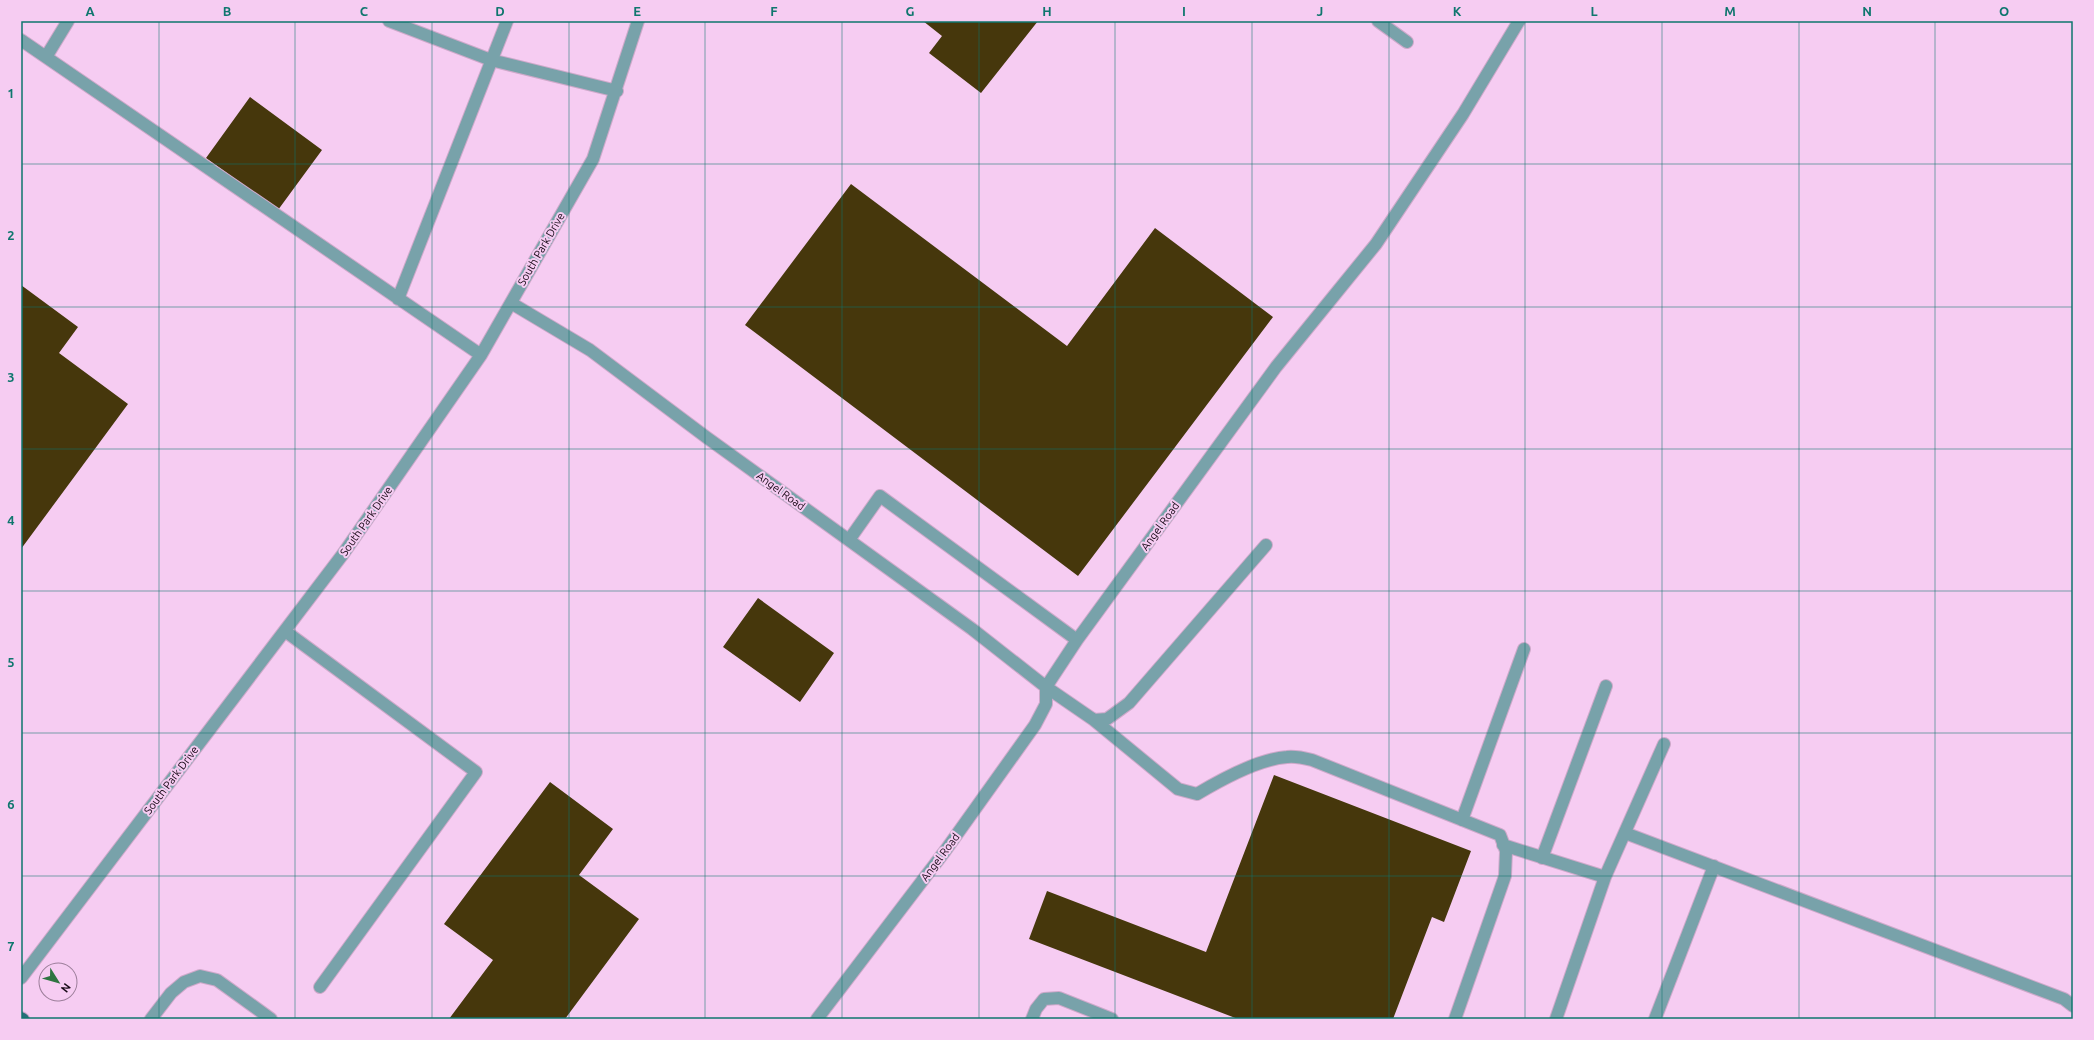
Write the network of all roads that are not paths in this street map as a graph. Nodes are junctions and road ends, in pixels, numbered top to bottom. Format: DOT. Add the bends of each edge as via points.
graph roads {
  1 [pos="68,21"];
  2 [pos="389,21"];
  3 [pos="507,21"];
  4 [pos="638,21"];
  5 [pos="1378,21"];
  6 [pos="1519,21"];
  7 [pos="21,40"];
  8 [pos="1407,42"];
  9 [pos="46,57"];
  10 [pos="491,60"];
  11 [pos="617,91"];
  12 [pos="398,299"];
  13 [pos="510,303"];
  14 [pos="481,355"];
  15 [pos="849,540"];
  16 [pos="1266,545"];
  17 [pos="285,631"];
  18 [pos="1077,640"];
  19 [pos="1524,650"];
  20 [pos="1606,686"];
  21 [pos="1046,687"];
  22 [pos="1094,720"];
  23 [pos="1664,744"];
  24 [pos="1462,820"];
  25 [pos="1626,833"];
  26 [pos="1504,845"];
  27 [pos="1542,858"];
  28 [pos="1714,866"];
  29 [pos="1605,877"];
  30 [pos="21,978"];
  31 [pos="320,988"];
  32 [pos="2073,1006"];
  33 [pos="151,1019"];
  34 [pos="271,1019"];
  35 [pos="817,1019"];
  36 [pos="1032,1019"];
  37 [pos="1112,1019"];
  38 [pos="1455,1019"];
  39 [pos="1556,1019"];
  40 [pos="1655,1019"];
  1 -- 9 [label="street"];
  2 -- 10 [label="street"];
  3 -- 10 [label="street"];
  4 -- 11 [label="street, South Park Drive"];
  5 -- 8 [label="street"];
  6 -- 18 [label="street, Angel Road" via="1462,114 1376,244 1276,367"];
  7 -- 9 [label="street"];
  9 -- 12 [label="street"];
  10 -- 11 [label="street"];
  10 -- 12 [label="street"];
  11 -- 13 [label="street, South Park Drive" via="593,159"];
  12 -- 14 [label="street"];
  13 -- 14 [label="street, South Park Drive"];
  13 -- 15 [label="street, Angel Road" via="590,350"];
  14 -- 17 [label="street, South Park Drive" via="343,554"];
  15 -- 18 [label="street" via="880,496"];
  15 -- 21 [label="street, Angel Road" via="972,629"];
  16 -- 22 [label="street" via="1129,703 1107,719"];
  17 -- 30 [label="street, South Park Drive"];
  17 -- 31 [label="street" via="476,772"];
  18 -- 21 [label="street, Angel Road"];
  19 -- 24 [label="street"];
  20 -- 27 [label="street"];
  21 -- 22 [label="street"];
  21 -- 35 [label="street, Angel Road" via="1046,704 1035,725 945,851"];
  22 -- 24 [label="street" via="1178,789 1198,794 1220,780 1272,759 1289,756 1312,760"];
  23 -- 25 [label="street"];
  24 -- 26 [label="street" via="1500,835"];
  25 -- 28 [label="street"];
  25 -- 29 [label="street"];
  26 -- 27 [label="street"];
  26 -- 38 [label="street" via="1505,876"];
  27 -- 29 [label="street"];
  28 -- 32 [label="street" via="2064,999"];
  28 -- 40 [label="street"];
  29 -- 39 [label="street"];
  33 -- 34 [label="street" via="171,993 184,982 200,976 217,980"];
  36 -- 37 [label="street" via="1044,998 1059,998"];
}
